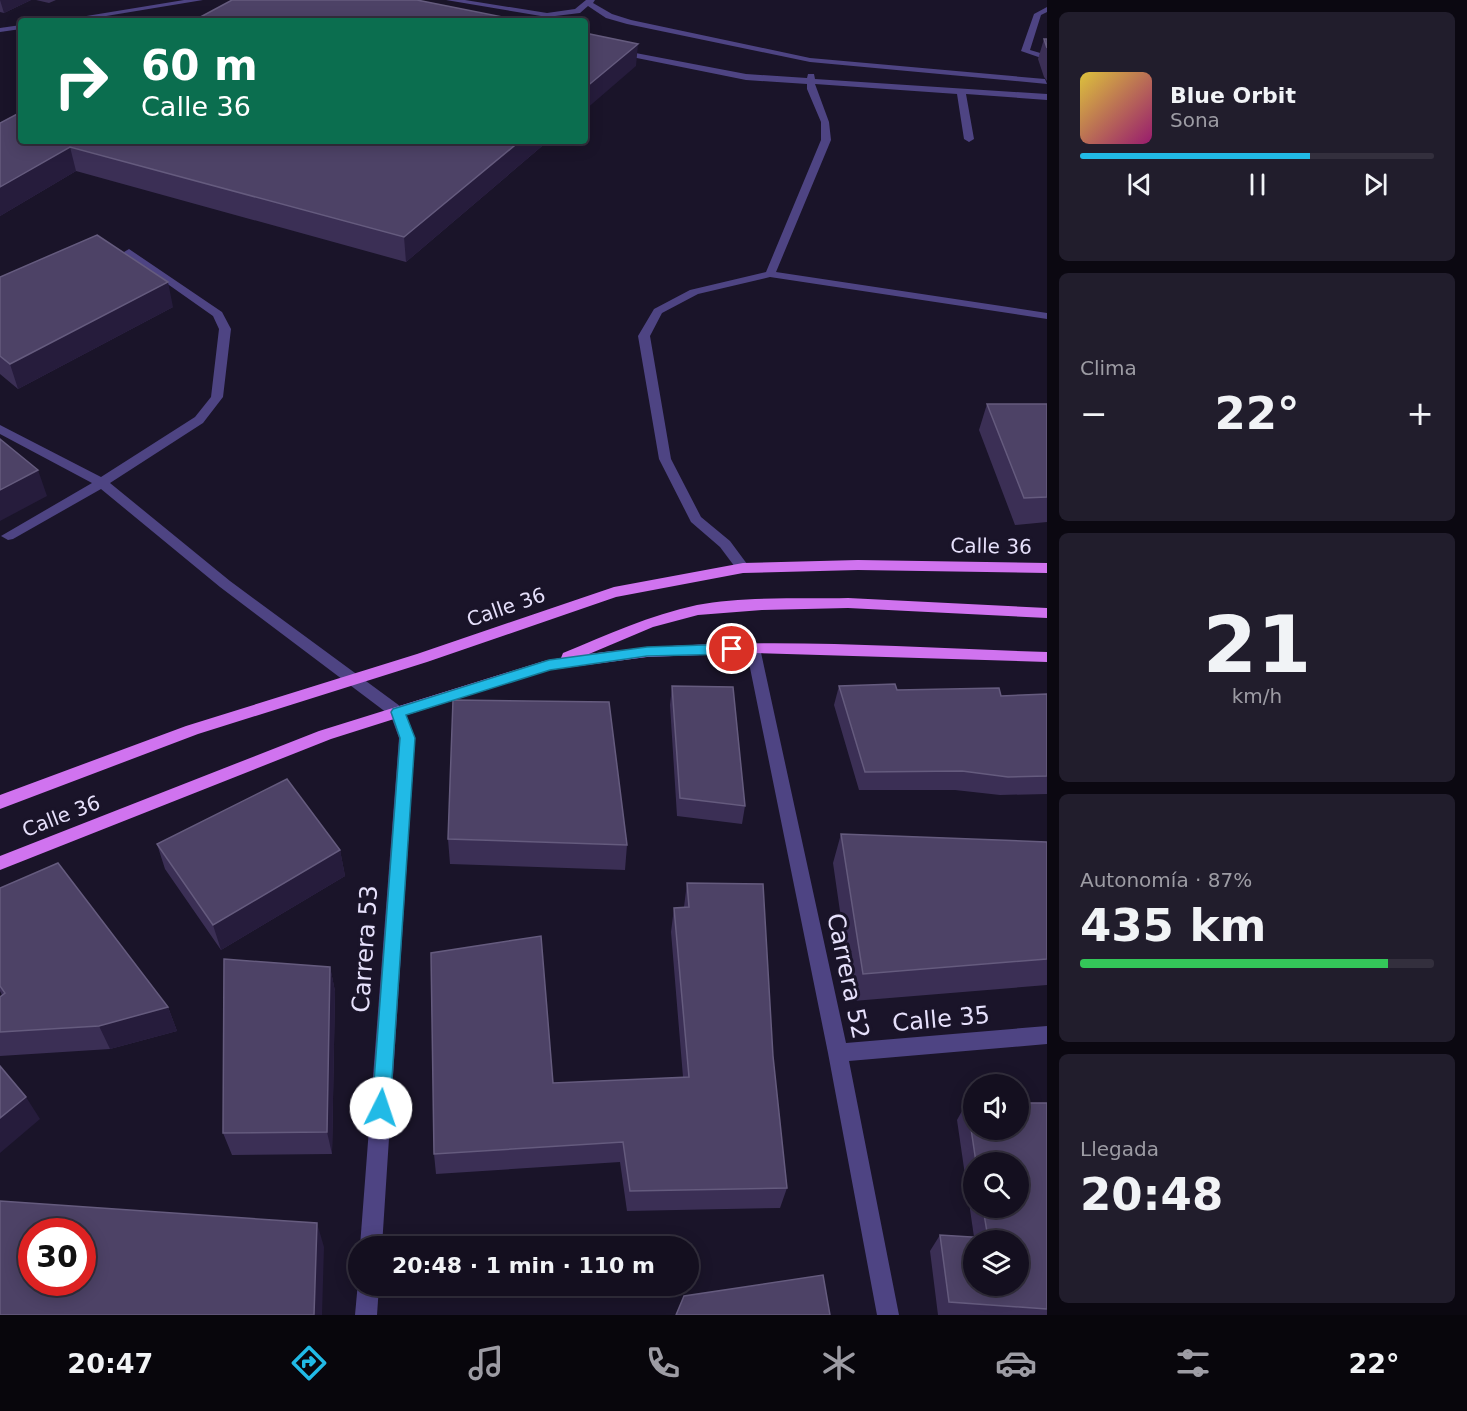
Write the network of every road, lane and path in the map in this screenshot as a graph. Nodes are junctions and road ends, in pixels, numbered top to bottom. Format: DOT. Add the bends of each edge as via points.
graph roads {
  1 [pos="199,0"];
  2 [pos="450,0"];
  3 [pos="589,1"];
  4 [pos="1047,9"];
  5 [pos="520,12"];
  6 [pos="80,18"];
  7 [pos="526,18"];
  8 [pos="18,27"];
  9 [pos="0,30"];
  10 [pos="588,44"];
  11 [pos="1047,58"];
  12 [pos="810,60"];
  13 [pos="1045,82"];
  14 [pos="812,83"];
  15 [pos="961,91"];
  16 [pos="1047,97"];
  17 [pos="969,139"];
  18 [pos="129,252"];
  19 [pos="770,274"];
  20 [pos="1047,316"];
  21 [pos="0,429"];
  22 [pos="101,483"];
  23 [pos="8,536"];
  24 [pos="743,568"];
  25 [pos="1047,568"];
  26 [pos="1047,613"];
  27 [pos="753,648"];
  28 [pos="1047,657"];
  29 [pos="549,665"];
  30 [pos="353,678"];
  31 [pos="398,712"];
  32 [pos="0,802"];
  33 [pos="0,862"];
  34 [pos="1047,1035"];
  35 [pos="838,1053"];
  36 [pos="372,1236"];
  37 [pos="367,1296"];
  38 [pos="366,1315"];
  39 [pos="888,1315"];
  1 -- 6 [label="street"];
  2 -- 5 [label="street"];
  3 -- 5 [label="street" via="577,11 563,15"];
  3 -- 12 [label="street" via="609,16 630,22"];
  4 -- 11 [label="street" via="1038,14 1025,51"];
  5 -- 7 [label="street"];
  8 -- 9 [label="street"];
  10 -- 14 [label="street" via="746,77"];
  12 -- 13 [label="street"];
  12 -- 14 [label="street"];
  14 -- 15 [label="street"];
  14 -- 19 [label="street" via="825,122 826,140"];
  15 -- 16 [label="street"];
  15 -- 17 [label="street"];
  18 -- 22 [label="street" via="218,314 225,330 217,397 199,420"];
  19 -- 20 [label="street"];
  19 -- 24 [label="street" via="694,292 658,310 644,336 665,459 696,519 725,544"];
  21 -- 22 [label="street"];
  22 -- 23 [label="street"];
  22 -- 30 [label="street" via="155,523 224,583"];
  24 -- 25 [label="main road, Calle 36"];
  24 -- 30 [label="main road, Calle 36" via="614,592"];
  26 -- 29 [label="main road" via="848,603 698,610 649,623"];
  27 -- 28 [label="main road, Calle 36"];
  27 -- 29 [label="main road, Calle 36" via="647,652"];
  27 -- 35 [label="street, Carrera 52"];
  29 -- 31 [label="main road, Calle 36"];
  30 -- 31 [label="street"];
  30 -- 32 [label="main road, Calle 36" via="181,734"];
  31 -- 33 [label="main road, Calle 36" via="325,735"];
  31 -- 36 [label="street, Carrera 53" via="408,738"];
  34 -- 35 [label="street, Calle 35"];
  35 -- 39 [label="street, Carrera 52"];
  37 -- 38 [label="street"];
}
